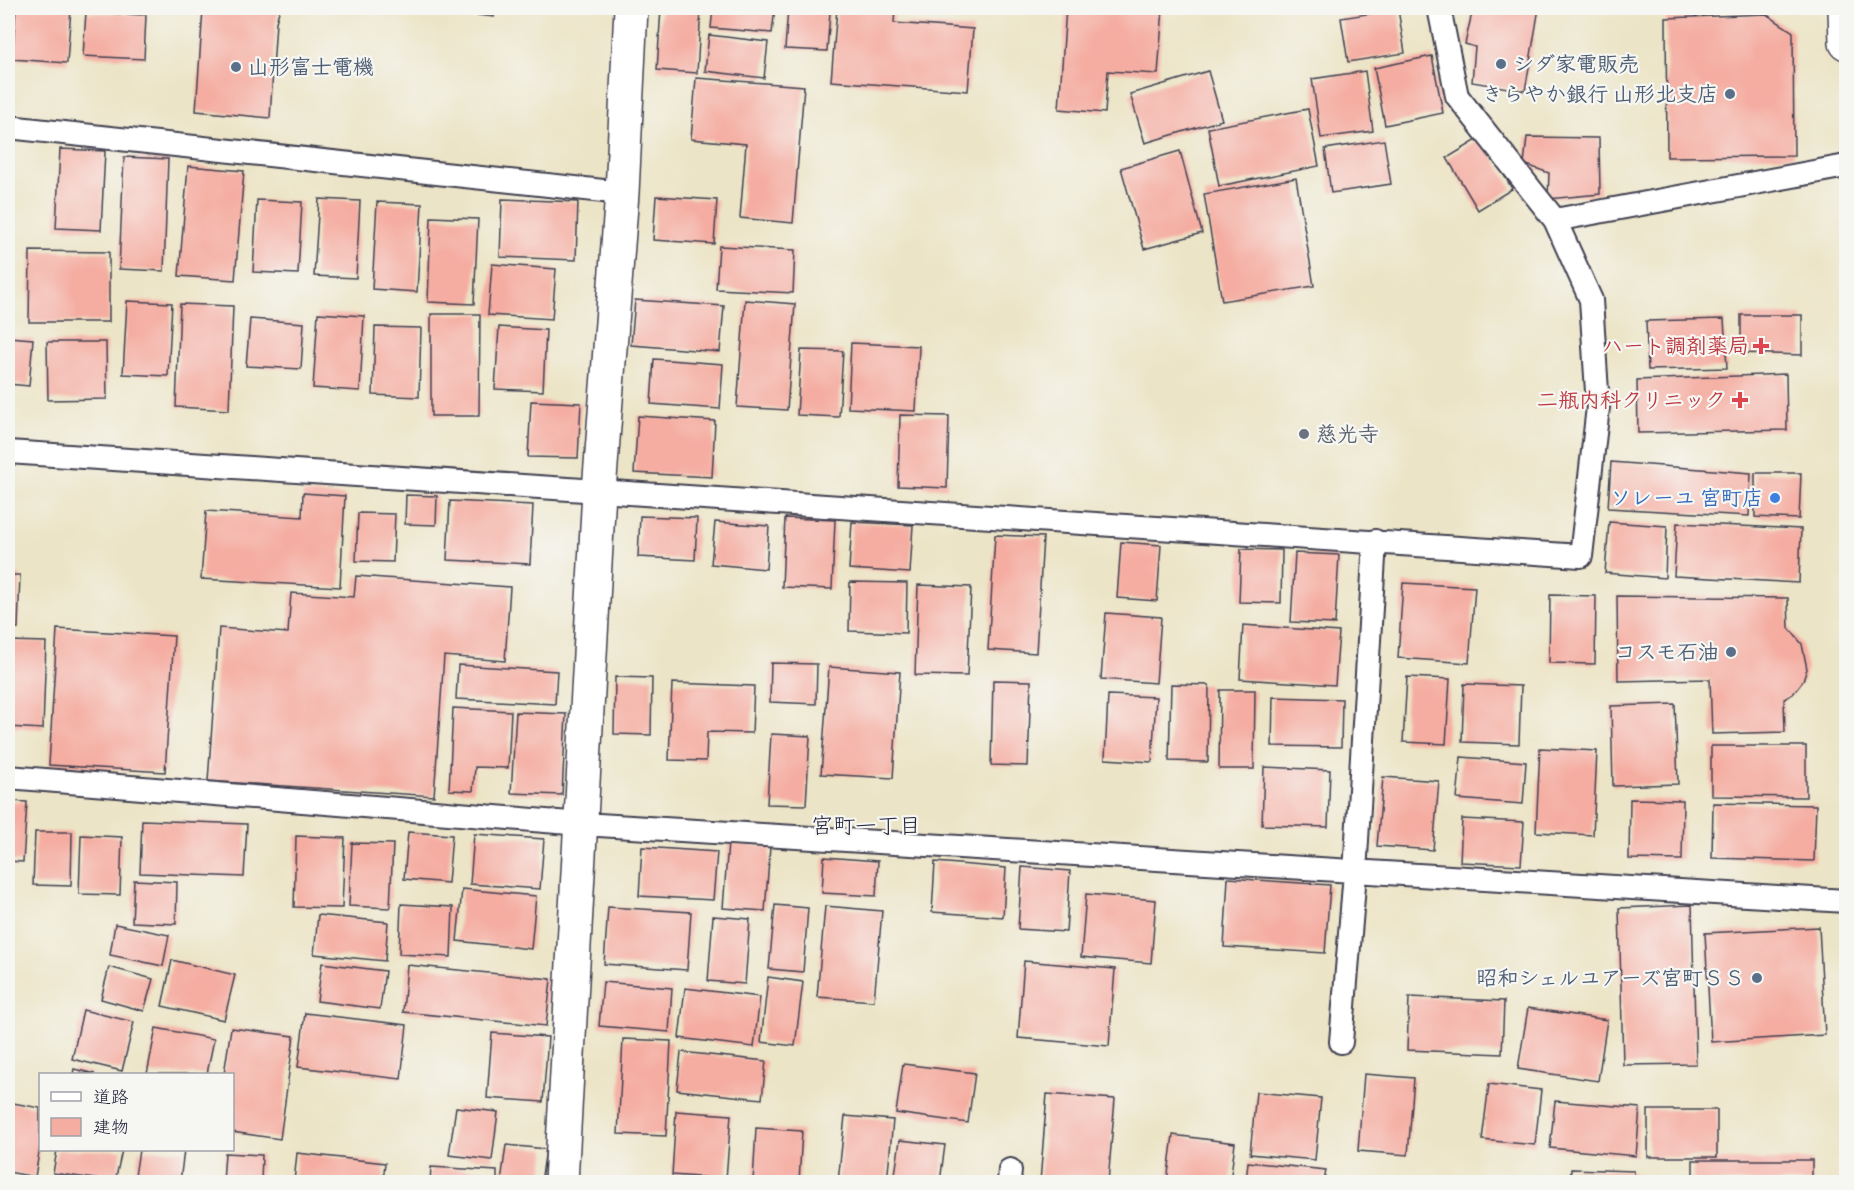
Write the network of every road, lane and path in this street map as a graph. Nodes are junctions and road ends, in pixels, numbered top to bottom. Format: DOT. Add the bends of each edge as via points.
graph roads {
  1 [pos="631,8"];
  2 [pos="1438,8"];
  3 [pos="1845,8"];
  4 [pos="1846,43"];
  5 [pos="8,127"];
  6 [pos="1846,166"];
  7 [pos="622,193"];
  8 [pos="1555,220"];
  9 [pos="8,452"];
  10 [pos="599,491"];
  11 [pos="1375,541"];
  12 [pos="8,777"];
  13 [pos="582,824"];
  14 [pos="1355,873"];
  15 [pos="1846,900"];
  16 [pos="1341,1042"];
  17 [pos="561,1182"];
  1 -- 7 [label="street"];
  2 -- 8 [label="lane" via="1457,96"];
  3 -- 4 [label="street"];
  5 -- 7 [label="lane"];
  6 -- 8 [label="lane"];
  7 -- 10 [label="street"];
  8 -- 11 [label="lane" via="1591,300 1598,407 1581,556"];
  9 -- 10 [label="lane"];
  10 -- 11 [label="lane"];
  10 -- 13 [label="street"];
  11 -- 14 [label="lane"];
  12 -- 13 [label="lane"];
  13 -- 14 [label="lane"];
  13 -- 17 [label="street"];
  14 -- 15 [label="lane"];
  14 -- 16 [label="lane"];
}
